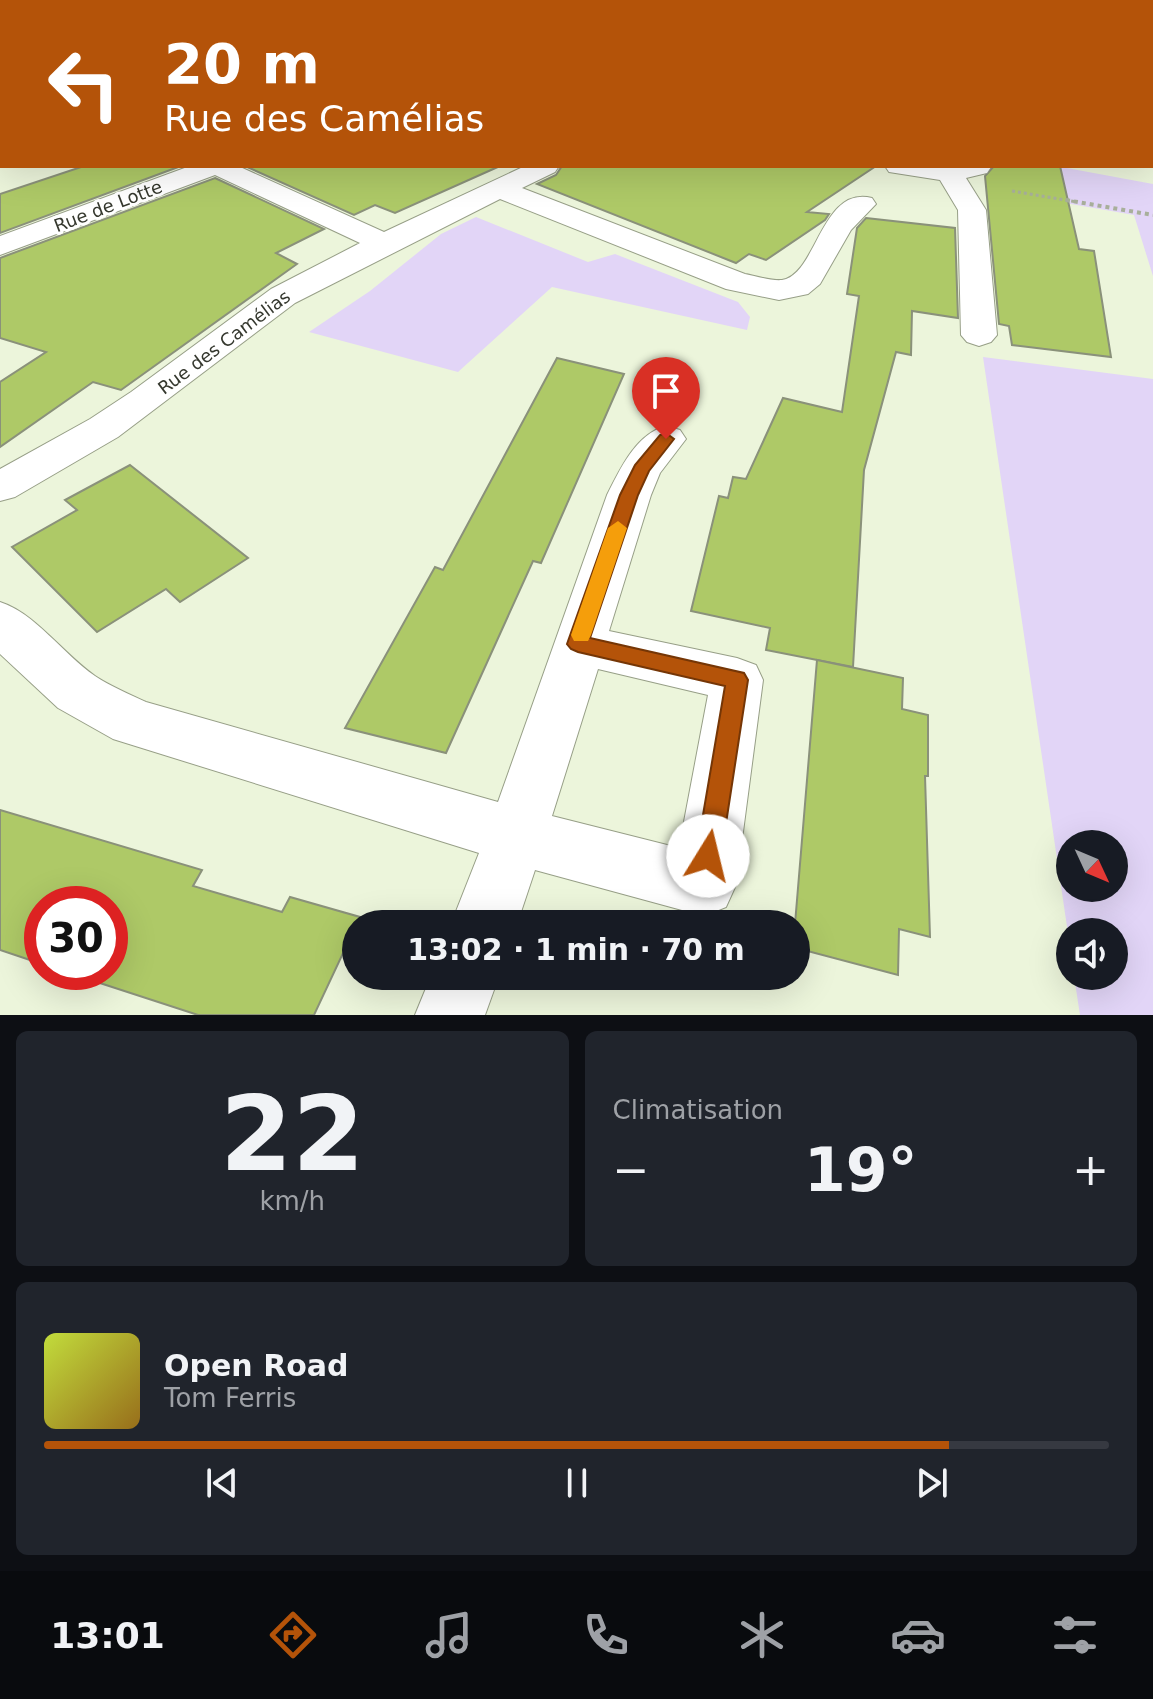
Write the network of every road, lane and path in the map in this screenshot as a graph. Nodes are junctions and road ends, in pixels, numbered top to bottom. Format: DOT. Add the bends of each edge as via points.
graph roads {
  1 [pos="211,168"];
  2 [pos="220,168"];
  3 [pos="542,168"];
  4 [pos="914,168"];
  5 [pos="962,174"];
  6 [pos="498,188"];
  7 [pos="862,204"];
  8 [pos="1153,215"];
  9 [pos="384,243"];
  10 [pos="0,246"];
  11 [pos="979,335"];
  12 [pos="666,439"];
  13 [pos="0,487"];
  14 [pos="0,621"];
  15 [pos="578,644"];
  16 [pos="516,836"];
  17 [pos="489,910"];
  18 [pos="460,990"];
  19 [pos="450,1015"];
  1 -- 10 [label="street, Rue de Lotte"];
  2 -- 9 [label="street, Rue de Lotte"];
  3 -- 6 [label="street, Rue des Camélias"];
  4 -- 5 [label="street"];
  5 -- 8 [label="path"];
  5 -- 11 [label="street" via="972,210"];
  6 -- 7 [label="street" via="737,282 779,290 796,287 809,277 839,225"];
  6 -- 9 [label="street, Rue des Camélias"];
  9 -- 13 [label="street, Rue des Camélias" via="283,296 104,428"];
  12 -- 15 [label="street" via="641,469 629,495"];
  14 -- 16 [label="street" via="77,692 132,722"];
  15 -- 16 [label="street"];
  15 -- 16 [label="street" via="737,680 704,885"];
  16 -- 17 [label="street"];
  18 -- 19 [label="street"];
}
